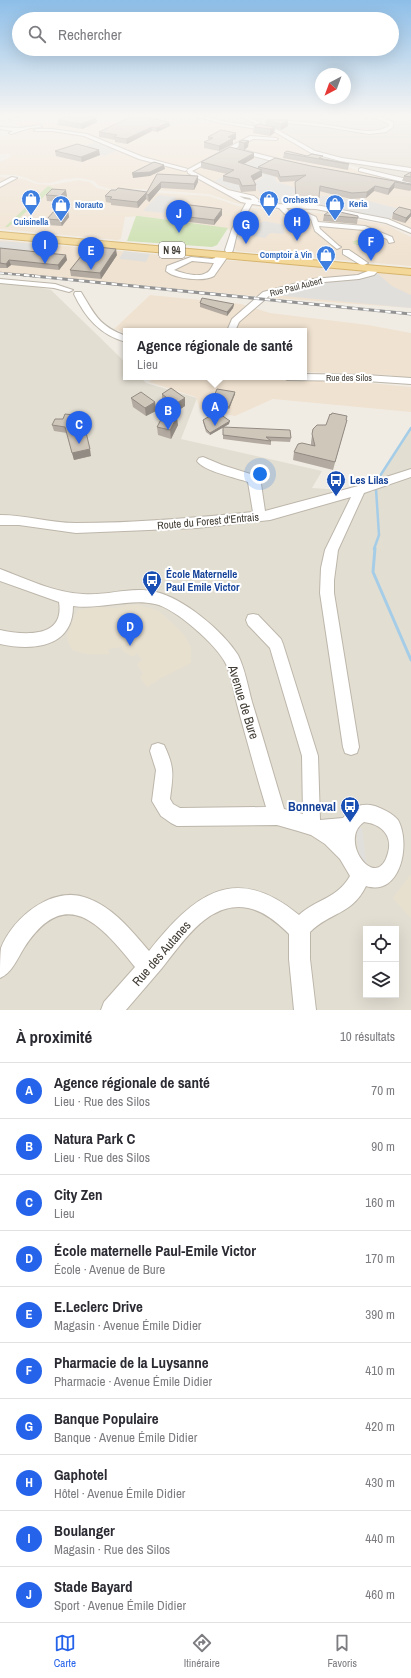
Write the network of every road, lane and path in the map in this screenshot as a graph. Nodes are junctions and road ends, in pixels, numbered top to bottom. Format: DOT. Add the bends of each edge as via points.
graph roads {
  1 [pos="159,162"];
  2 [pos="202,162"];
  3 [pos="285,162"];
  4 [pos="341,162"];
  5 [pos="355,162"];
  6 [pos="298,165"];
  7 [pos="187,170"];
  8 [pos="411,170"];
  9 [pos="14,178"];
  10 [pos="366,178"];
  11 [pos="411,182"];
  12 [pos="0,185"];
  13 [pos="411,186"];
  14 [pos="247,203"];
  15 [pos="283,208"];
  16 [pos="411,231"];
  17 [pos="0,235"];
  18 [pos="391,242"];
  19 [pos="222,251"];
  20 [pos="346,252"];
  21 [pos="364,263"];
  22 [pos="376,269"];
  23 [pos="409,272"];
  24 [pos="0,281"];
  25 [pos="232,328"];
  26 [pos="123,338"];
  27 [pos="307,377"];
  28 [pos="411,381"];
  29 [pos="203,461"];
  30 [pos="411,473"];
  31 [pos="359,490"];
  32 [pos="260,516"];
  33 [pos="0,520"];
  34 [pos="0,575"];
  35 [pos="65,597"];
  36 [pos="253,620"];
  37 [pos="0,637"];
  38 [pos="351,747"];
  39 [pos="158,751"];
  40 [pos="277,816"];
  41 [pos="316,827"];
  42 [pos="348,827"];
  43 [pos="348,853"];
  44 [pos="361,874"];
  45 [pos="300,930"];
  46 [pos="148,967"];
  47 [pos="0,968"];
  48 [pos="112,1010"];
  49 [pos="305,1010"];
  1 -- 7 [label="street"];
  2 -- 7 [label="street"];
  3 -- 6 [label="street"];
  4 -- 11 [label="street"];
  5 -- 8 [label="street"];
  7 -- 14 [label="street"];
  9 -- 12 [label="street"];
  10 -- 13 [label="street"];
  14 -- 15 [label="street"];
  14 -- 19 [label="street"];
  15 -- 16 [label="street" via="316,207 388,221"];
  15 -- 18 [label="street" via="289,214 314,218 318,229 365,228 390,238"];
  17 -- 19 [label="main road, N 94" via="127,247"];
  19 -- 19 [label="street" via="218,259 188,260 170,268 170,271 205,277 211,274"];
  19 -- 22 [label="main road, N 94" via="278,260"];
  20 -- 21 [label="street"];
  22 -- 23 [label="main road, N 94"];
  22 -- 25 [label="street, Rue Paul Aubert" via="359,277 313,281 266,294 235,321"];
  24 -- 26 [label="street" via="55,286 70,293 81,303 102,329"];
  27 -- 28 [label="street, Rue des Silos" via="361,377"];
  29 -- 32 [label="street" via="253,479 256,508"];
  30 -- 31 [label="street, Route du Forest d'Entrais"];
  31 -- 32 [label="street, Route du Forest d'Entrais"];
  31 -- 38 [label="street" via="333,544 327,572 327,593"];
  32 -- 33 [label="street, Route du Forest d'Entrais" via="197,523 76,528 58,528 10,519"];
  34 -- 35 [label="street, Avenue de Bure"];
  35 -- 37 [label="street" via="66,616 54,633 30,641"];
  35 -- 40 [label="street, Avenue de Bure" via="89,601 143,596 168,601 187,612 212,637 232,660"];
  36 -- 41 [label="street" via="276,644 310,756"];
  39 -- 40 [label="street" via="164,764 165,775 161,801 167,810 177,817"];
  40 -- 41 [label="street"];
  41 -- 42 [label="street"];
  41 -- 43 [label="street" via="339,843"];
  42 -- 43 [label="street"];
  42 -- 44 [label="street" via="356,816 362,813 376,815 391,825 400,843 388,872 377,878"];
  43 -- 44 [label="street" via="352,865"];
  44 -- 45 [label="street" via="346,899 304,923"];
  45 -- 46 [label="street, Rue des Autanes" via="281,914 252,899 226,899 198,912"];
  45 -- 49 [label="street" via="299,952"];
  46 -- 47 [label="street" via="115,927 97,912 82,905 68,903 51,908 35,918"];
  46 -- 48 [label="street, Rue des Autanes"];
}
